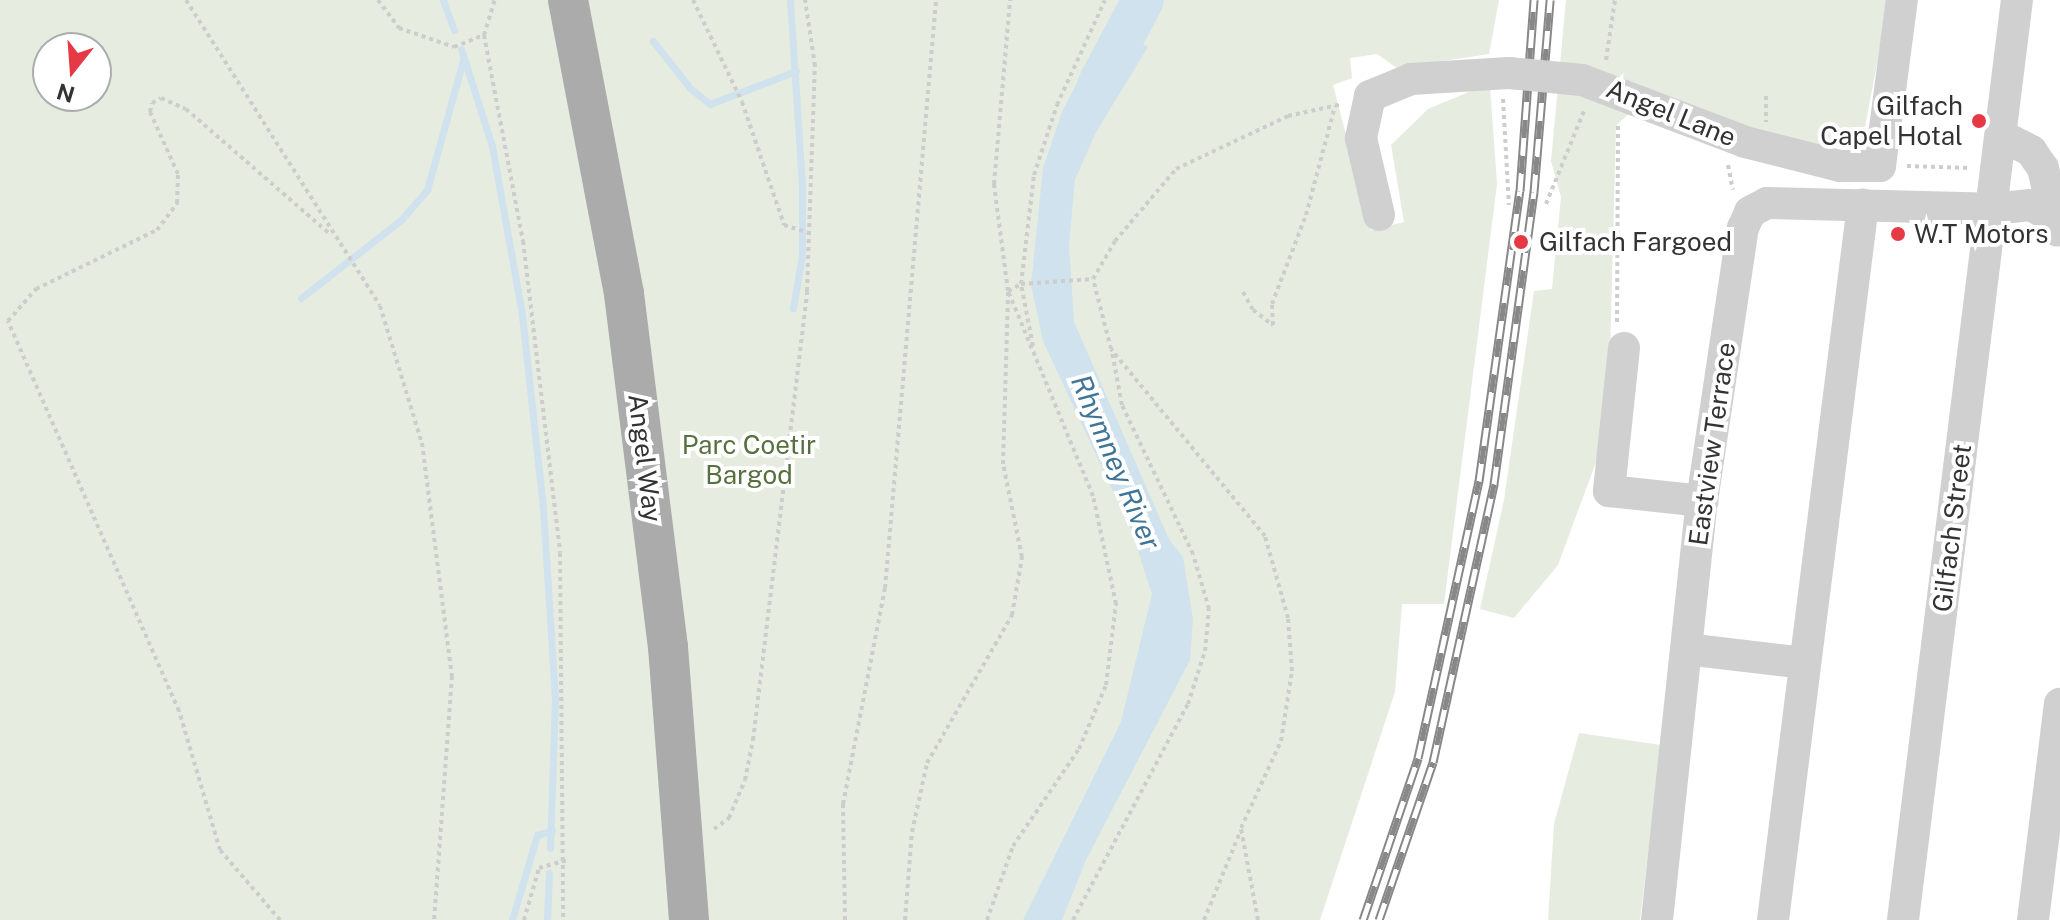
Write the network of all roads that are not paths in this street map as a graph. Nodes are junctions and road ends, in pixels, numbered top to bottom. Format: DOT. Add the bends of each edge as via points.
graph roads {
  1 [pos="568,0"];
  2 [pos="1902,0"];
  3 [pos="2017,0"];
  4 [pos="2002,136"];
  5 [pos="1863,205"];
  6 [pos="1991,209"];
  7 [pos="1379,215"];
  8 [pos="2056,227"];
  9 [pos="1624,348"];
  10 [pos="1702,501"];
  11 [pos="1686,649"];
  12 [pos="1805,663"];
  13 [pos="2060,704"];
  14 [pos="689,920"];
  15 [pos="1657,920"];
  16 [pos="1773,920"];
  17 [pos="1903,920"];
  18 [pos="2033,920"];
  1 -- 14 [label="main road, Angel Way" via="624,294 668,647"];
  2 -- 7 [label="street, Angel Lane, bridge" via="1880,166 1801,158 1714,134 1591,82 1506,73 1411,79 1370,96 1361,138"];
  3 -- 4 [label="street, Gilfach Street"];
  4 -- 6 [label="street, Gilfach Street"];
  4 -- 8 [label="street" via="2031,151 2043,168"];
  5 -- 6 [label="street, Eastview Terrace"];
  5 -- 10 [label="street, Eastview Terrace" via="1767,203 1750,212 1743,228"];
  5 -- 12 [label="street"];
  6 -- 8 [label="street, Eastview Terrace" via="2031,205"];
  6 -- 17 [label="street, Gilfach Street"];
  9 -- 10 [label="street" via="1609,491"];
  10 -- 11 [label="street, Eastview Terrace"];
  11 -- 12 [label="street"];
  11 -- 15 [label="street, Eastview Terrace"];
  12 -- 16 [label="street"];
  13 -- 18 [label="street"];
}
